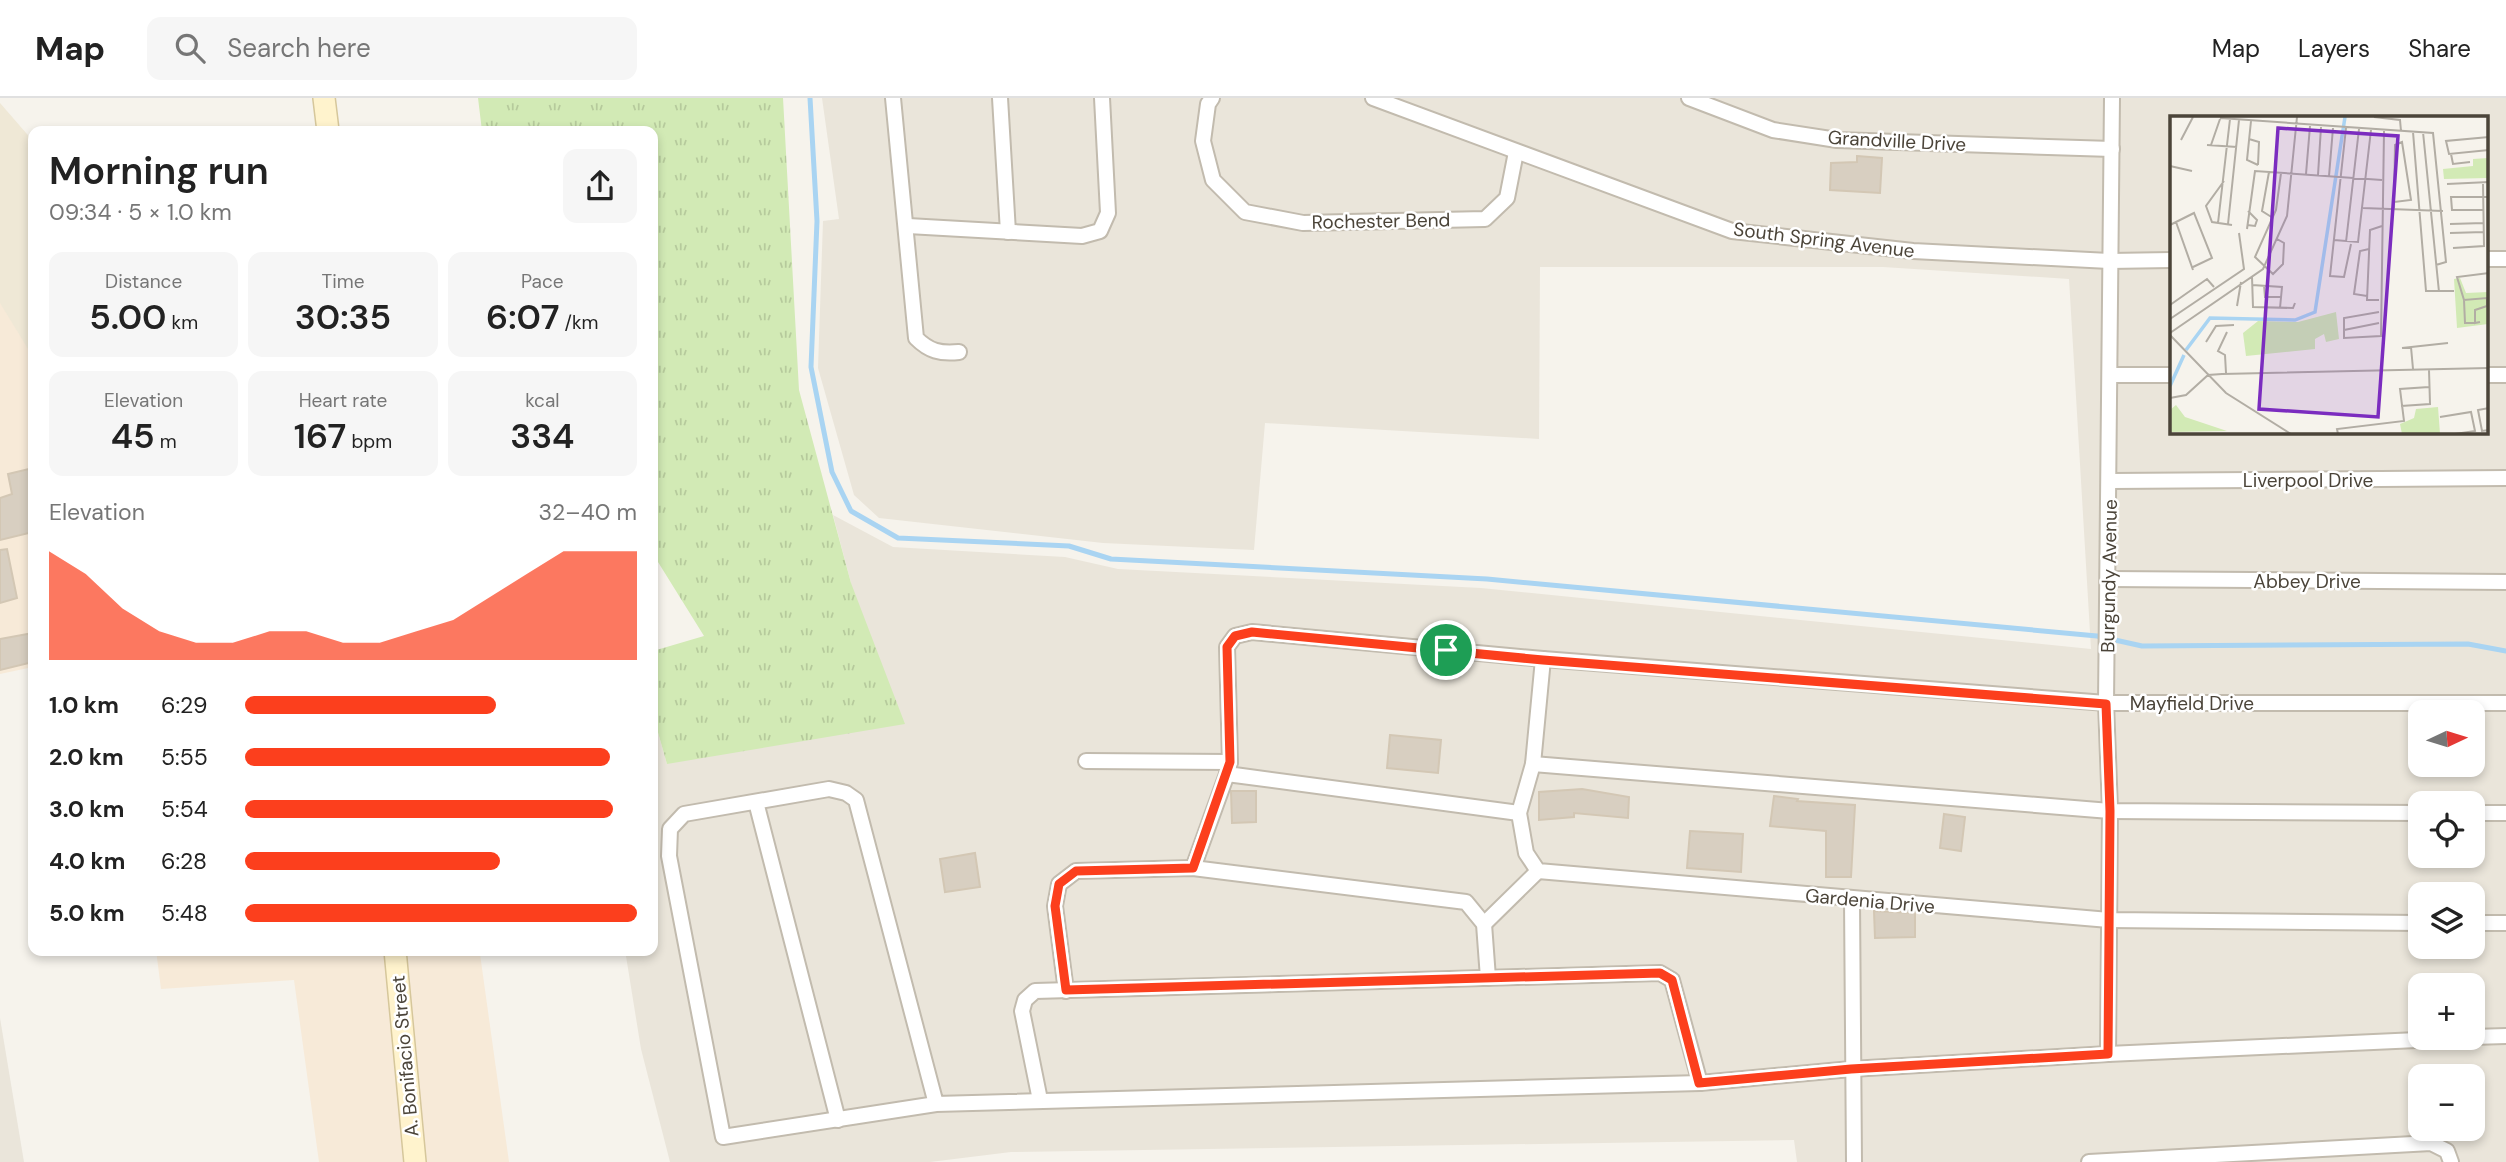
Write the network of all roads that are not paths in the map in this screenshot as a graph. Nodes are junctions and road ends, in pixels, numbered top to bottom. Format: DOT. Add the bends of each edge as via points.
graph roads {
  1 [pos="324,98"];
  2 [pos="893,98"];
  3 [pos="1000,98"];
  4 [pos="1102,98"];
  5 [pos="1212,98"];
  6 [pos="1373,98"];
  7 [pos="2112,98"];
  8 [pos="1696,99"];
  9 [pos="327,126"];
  10 [pos="2112,149"];
  11 [pos="1516,152"];
  12 [pos="908,226"];
  13 [pos="1008,232"];
  14 [pos="2488,259"];
  15 [pos="2506,259"];
  16 [pos="2170,260"];
  17 [pos="2109,261"];
  18 [pos="959,352"];
  19 [pos="2506,374"];
  20 [pos="2112,375"];
  21 [pos="2170,375"];
  22 [pos="2488,375"];
  23 [pos="2506,478"];
  24 [pos="2110,481"];
  25 [pos="2108,579"];
  26 [pos="2506,582"];
  27 [pos="1543,660"];
  28 [pos="2506,703"];
  29 [pos="2106,704"];
  30 [pos="1086,761"];
  31 [pos="1533,764"];
  32 [pos="1228,768"];
  33 [pos="756,802"];
  34 [pos="2110,811"];
  35 [pos="1519,813"];
  36 [pos="2408,813"];
  37 [pos="2485,813"];
  38 [pos="2506,813"];
  39 [pos="1193,868"];
  40 [pos="1538,871"];
  41 [pos="1852,900"];
  42 [pos="2109,920"];
  43 [pos="2408,923"];
  44 [pos="2485,923"];
  45 [pos="2506,923"];
  46 [pos="1484,924"];
  47 [pos="396,956"];
  48 [pos="1488,978"];
  49 [pos="1066,990"];
  50 [pos="2506,1036"];
  51 [pos="2485,1037"];
  52 [pos="2408,1040"];
  53 [pos="2108,1054"];
  54 [pos="1851,1069"];
  55 [pos="1699,1083"];
  56 [pos="1040,1100"];
  57 [pos="936,1104"];
  58 [pos="838,1120"];
  59 [pos="415,1162"];
  60 [pos="1854,1162"];
  61 [pos="2090,1162"];
  62 [pos="2451,1162"];
  1 -- 9 [label="main road"];
  2 -- 12 [label="street"];
  3 -- 13 [label="street"];
  4 -- 13 [label="street" via="1108,213 1100,231 1082,236"];
  5 -- 11 [label="street, Rochester Bend" via="1203,141 1213,180 1245,212 1303,223 1485,219 1507,198"];
  6 -- 11 [label="street, South Spring Avenue"];
  7 -- 10 [label="street, Burgundy Avenue"];
  8 -- 10 [label="street, Grandville Drive" via="1773,130 1837,140"];
  10 -- 17 [label="street, Burgundy Avenue"];
  11 -- 17 [label="street, South Spring Avenue" via="1732,231 1913,251"];
  12 -- 13 [label="street"];
  12 -- 18 [label="street" via="916,338 927,349"];
  14 -- 15 [label="street"];
  16 -- 17 [label="street, South Spring Avenue"];
  17 -- 20 [label="street, Burgundy Avenue"];
  19 -- 22 [label="street"];
  20 -- 21 [label="street"];
  20 -- 24 [label="street, Burgundy Avenue"];
  23 -- 24 [label="street, Liverpool Drive"];
  24 -- 25 [label="street, Burgundy Avenue"];
  25 -- 26 [label="street, Abbey Drive"];
  25 -- 29 [label="street, Burgundy Avenue"];
  27 -- 29 [label="street, Mayfield Drive"];
  27 -- 31 [label="street"];
  27 -- 32 [label="street, Mayfield Drive" via="1252,632 1235,636 1227,647"];
  28 -- 29 [label="street, Mayfield Drive"];
  29 -- 34 [label="street, Burgundy Avenue"];
  30 -- 32 [label="street"];
  31 -- 34 [label="street"];
  31 -- 35 [label="street"];
  32 -- 35 [label="street"];
  32 -- 39 [label="street"];
  33 -- 57 [label="street" via="829,789 856,800"];
  33 -- 58 [label="street"];
  33 -- 58 [label="street" via="684,814 670,829 669,856 723,1137"];
  34 -- 36 [label="street"];
  34 -- 42 [label="street, Burgundy Avenue"];
  35 -- 40 [label="street" via="1526,853"];
  37 -- 38 [label="street"];
  39 -- 46 [label="street" via="1466,902"];
  39 -- 49 [label="street" via="1076,871 1059,884 1055,906"];
  40 -- 41 [label="street, Gardenia Drive"];
  40 -- 46 [label="street"];
  41 -- 42 [label="street, Gardenia Drive"];
  41 -- 54 [label="street"];
  42 -- 43 [label="street, Gardenia Drive"];
  42 -- 53 [label="street, Burgundy Avenue"];
  44 -- 45 [label="street"];
  46 -- 48 [label="street"];
  47 -- 59 [label="main road, A. Bonifacio Street"];
  48 -- 49 [label="street"];
  48 -- 55 [label="street" via="1660,973 1672,980"];
  49 -- 56 [label="street" via="1035,992 1021,1011"];
  50 -- 51 [label="street"];
  52 -- 53 [label="street"];
  53 -- 54 [label="street"];
  54 -- 55 [label="street"];
  54 -- 60 [label="street"];
  55 -- 56 [label="street"];
  56 -- 57 [label="street"];
  57 -- 58 [label="street"];
  61 -- 62 [label="street" via="2431,1143 2447,1151"];
}
